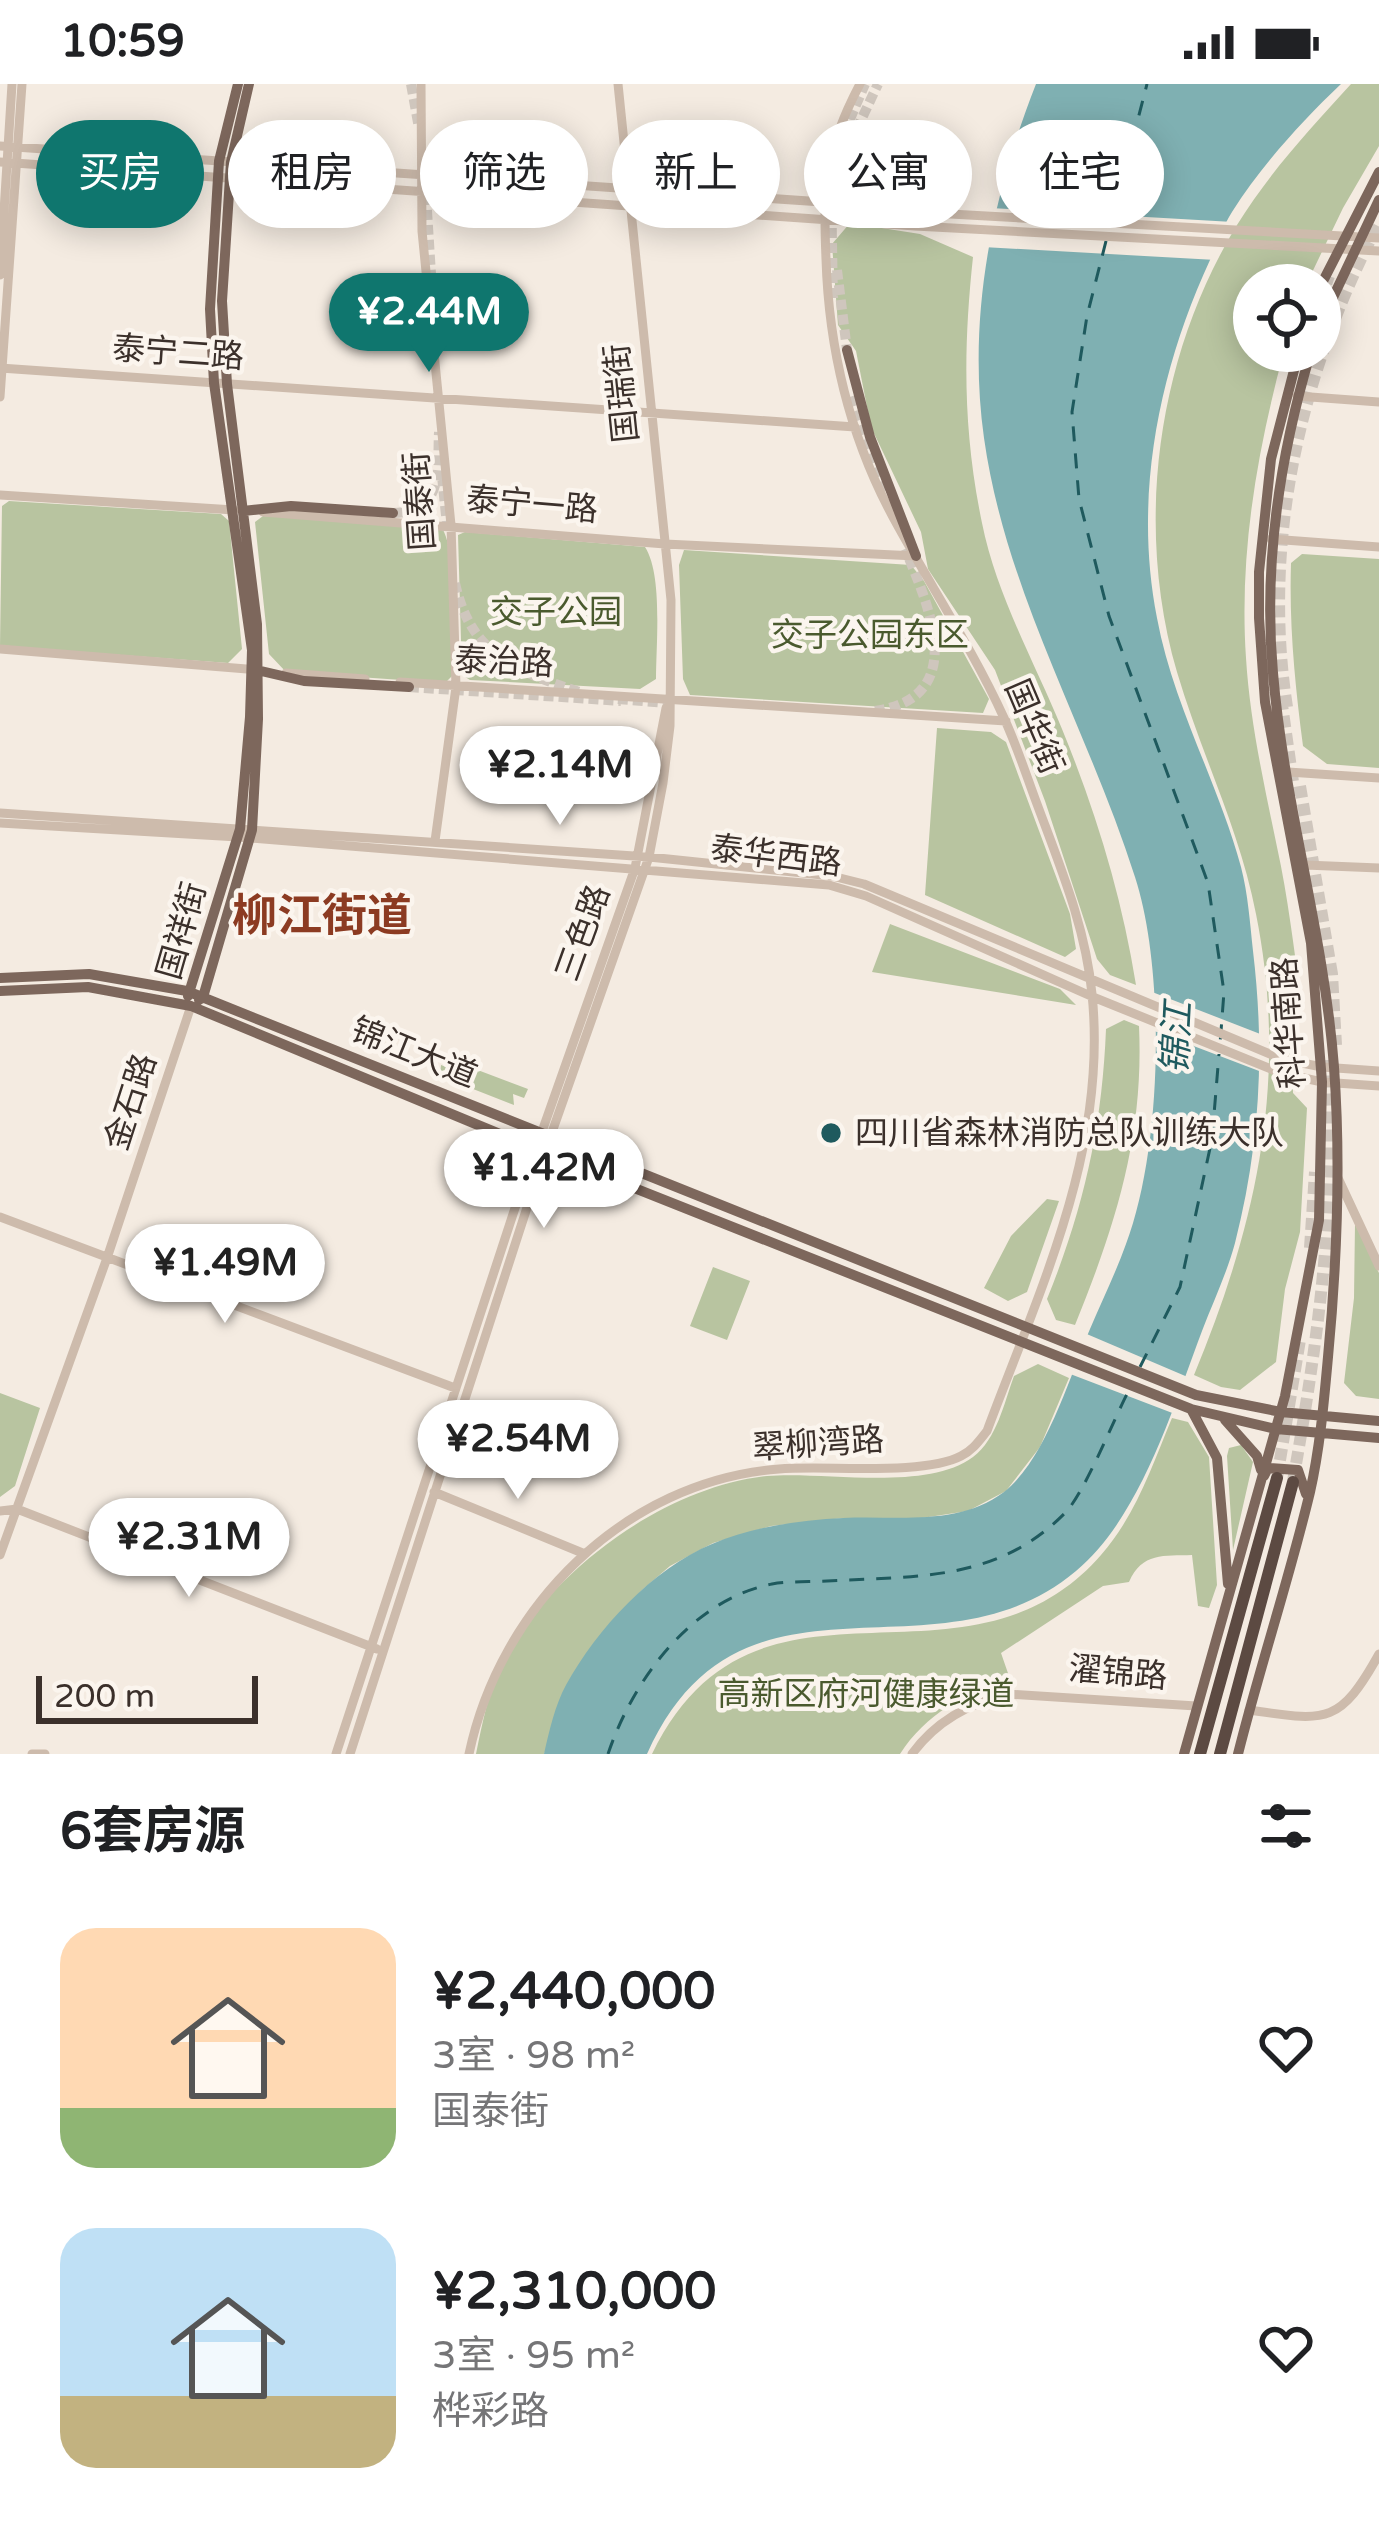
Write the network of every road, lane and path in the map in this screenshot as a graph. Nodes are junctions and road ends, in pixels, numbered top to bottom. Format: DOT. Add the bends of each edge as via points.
graph roads {
  1 [pos="12,84"];
  2 [pos="22,84"];
  3 [pos="238,84"];
  4 [pos="249,84"];
  5 [pos="421,84"];
  6 [pos="618,84"];
  7 [pos="860,84"];
  8 [pos="421,120"];
  9 [pos="621,120"];
  10 [pos="844,120"];
  11 [pos="8,146"];
  12 [pos="7,162"];
  13 [pos="225,162"];
  14 [pos="1379,172"];
  15 [pos="420,175"];
  16 [pos="224,177"];
  17 [pos="420,191"];
  18 [pos="1379,200"];
  19 [pos="972,215"];
  20 [pos="424,228"];
  21 [pos="631,228"];
  22 [pos="825,228"];
  23 [pos="950,228"];
  24 [pos="1360,237"];
  25 [pos="1379,238"];
  26 [pos="1341,243"];
  27 [pos="1353,250"];
  28 [pos="1379,251"];
  29 [pos="1331,264"];
  30 [pos="0,275"];
  31 [pos="1341,278"];
  32 [pos="847,350"];
  33 [pos="1,368"];
  34 [pos="1294,372"];
  35 [pos="1304,372"];
  36 [pos="220,383"];
  37 [pos="1297,396"];
  38 [pos="0,397"];
  39 [pos="439,398"];
  40 [pos="1379,402"];
  41 [pos="651,413"];
  42 [pos="855,428"];
  43 [pos="0,495"];
  44 [pos="238,511"];
  45 [pos="393,513"];
  46 [pos="451,525"];
  47 [pos="1268,539"];
  48 [pos="665,544"];
  49 [pos="1379,547"];
  50 [pos="916,556"];
  51 [pos="0,649"];
  52 [pos="256,670"];
  53 [pos="456,687"];
  54 [pos="409,688"];
  55 [pos="669,697"];
  56 [pos="1006,721"];
  57 [pos="1288,772"];
  58 [pos="1379,778"];
  59 [pos="0,813"];
  60 [pos="0,823"];
  61 [pos="245,833"];
  62 [pos="435,842"];
  63 [pos="642,862"];
  64 [pos="1305,866"];
  65 [pos="1379,868"];
  66 [pos="0,978"];
  67 [pos="1090,979"];
  68 [pos="0,991"];
  69 [pos="187,991"];
  70 [pos="203,997"];
  71 [pos="1093,997"];
  72 [pos="191,1006"];
  73 [pos="1328,1067"];
  74 [pos="1379,1070"];
  75 [pos="1328,1083"];
  76 [pos="1379,1086"];
  77 [pos="546,1136"];
  78 [pos="541,1151"];
  79 [pos="1336,1173"];
  80 [pos="0,1217"];
  81 [pos="107,1258"];
  82 [pos="1379,1266"];
  83 [pos="1023,1335"];
  84 [pos="454,1388"];
  85 [pos="466,1392"];
  86 [pos="1194,1402"];
  87 [pos="1280,1412"];
  88 [pos="1322,1415"];
  89 [pos="1226,1420"];
  90 [pos="1379,1421"];
  91 [pos="1276,1429"];
  92 [pos="1319,1433"];
  93 [pos="1379,1438"];
  94 [pos="1260,1478"];
  95 [pos="1277,1478"];
  96 [pos="1293,1482"];
  97 [pos="434,1492"];
  98 [pos="1307,1504"];
  99 [pos="16,1509"];
  100 [pos="0,1511"];
  101 [pos="584,1554"];
  102 [pos="0,1555"];
  103 [pos="1229,1596"];
  104 [pos="377,1649"];
  105 [pos="1379,1654"];
  106 [pos="1196,1706"];
  107 [pos="1249,1710"];
  108 [pos="32,1754"];
  109 [pos="45,1754"];
  110 [pos="336,1754"];
  111 [pos="350,1754"];
  112 [pos="469,1754"];
  113 [pos="912,1754"];
  114 [pos="1184,1754"];
  115 [pos="1200,1754"];
  116 [pos="1220,1754"];
  117 [pos="1238,1754"];
  1 -- 11 [label="street"];
  2 -- 11 [label="street"];
  3 -- 13 [label="main road, 国祥街"];
  4 -- 13 [label="main road, 国祥街"];
  5 -- 8 [label="street, 国泰街"];
  6 -- 9 [label="street, 国瑞街"];
  7 -- 10 [label="street, 国华街"];
  11 -- 12 [label="street"];
  11 -- 13 [label="street"];
  12 -- 16 [label="street"];
  12 -- 30 [label="street"];
  12 -- 33 [label="street"];
  13 -- 15 [label="street"];
  13 -- 16 [label="main road, 国祥街"];
  14 -- 26 [label="main road"];
  16 -- 17 [label="street"];
  16 -- 36 [label="main road, 国祥街" via="210,309"];
  18 -- 24 [label="main road"];
  19 -- 26 [label="street"];
  20 -- 39 [label="street, 国泰街"];
  21 -- 41 [label="street, 国瑞街"];
  22 -- 42 [label="street, 国华街" via="836,363"];
  23 -- 26 [label="street" via="1312,249"];
  24 -- 25 [label="street"];
  24 -- 26 [label="street"];
  24 -- 27 [label="main road"];
  26 -- 27 [label="street"];
  26 -- 29 [label="main road"];
  27 -- 28 [label="street"];
  27 -- 31 [label="main road"];
  32 -- 50 [label="main road"];
  33 -- 36 [label="street, 泰宁二路"];
  33 -- 38 [label="street"];
  34 -- 47 [label="main road, 科华南路" via="1271,459"];
  35 -- 37 [label="main road, 科华南路"];
  36 -- 39 [label="street, 泰宁二路"];
  36 -- 44 [label="main road, 国祥街"];
  37 -- 40 [label="street"];
  37 -- 47 [label="main road, 科华南路"];
  39 -- 41 [label="street, 泰宁二路"];
  39 -- 46 [label="street, 国泰街"];
  41 -- 42 [label="street, 泰宁二路"];
  41 -- 48 [label="street, 国瑞街"];
  42 -- 50 [label="street, 国华街"];
  43 -- 44 [label="street, 泰宁一路"];
  44 -- 45 [label="main road"];
  44 -- 46 [label="street, 泰宁一路"];
  44 -- 52 [label="main road, 国祥街"];
  46 -- 48 [label="street, 泰宁一路"];
  46 -- 53 [label="street, 国泰街"];
  47 -- 49 [label="street"];
  47 -- 57 [label="main road, 科华南路" via="1273,676"];
  47 -- 73 [label="main road, 科华南路" via="1259,619 1265,702"];
  48 -- 50 [label="street, 泰宁一路"];
  48 -- 55 [label="street, 国瑞街"];
  50 -- 56 [label="street, 国华街"];
  51 -- 52 [label="street, 泰治路"];
  52 -- 53 [label="street, 泰治路"];
  52 -- 54 [label="main road"];
  52 -- 61 [label="main road, 国祥街"];
  53 -- 55 [label="street, 泰治路"];
  53 -- 62 [label="street, 国泰街"];
  55 -- 56 [label="street, 泰治路"];
  55 -- 63 [label="street, 三色路"];
  56 -- 67 [label="street, 国华街" via="1076,909"];
  57 -- 58 [label="street"];
  57 -- 64 [label="main road, 科华南路"];
  59 -- 61 [label="street, 泰华西路"];
  60 -- 61 [label="street, 泰华西路"];
  61 -- 62 [label="street, 泰华西路"];
  61 -- 63 [label="street, 泰华西路"];
  61 -- 69 [label="main road, 国祥街"];
  61 -- 70 [label="main road, 国祥街"];
  62 -- 63 [label="street, 泰华西路"];
  63 -- 67 [label="street, 泰华西路" via="864,884"];
  63 -- 71 [label="street, 泰华西路" via="830,885"];
  63 -- 77 [label="street, 三色路"];
  64 -- 65 [label="street"];
  64 -- 73 [label="main road, 科华南路"];
  66 -- 69 [label="main road, 锦江大道" via="88,974"];
  67 -- 71 [label="street, 国华街"];
  67 -- 73 [label="street, 泰华西路" via="1282,1059"];
  68 -- 72 [label="main road, 锦江大道" via="88,987"];
  69 -- 70 [label="main road, 锦江大道"];
  69 -- 72 [label="main road, 国祥街"];
  70 -- 72 [label="main road, 国祥街"];
  70 -- 77 [label="main road, 锦江大道"];
  71 -- 75 [label="street, 泰华西路" via="1281,1073"];
  71 -- 83 [label="street, 国华街" via="1095,1072 1083,1160"];
  72 -- 78 [label="main road, 锦江大道"];
  72 -- 81 [label="street, 金石路"];
  73 -- 74 [label="street, 泰华西路"];
  73 -- 75 [label="main road, 科华南路"];
  75 -- 76 [label="street, 泰华西路"];
  75 -- 79 [label="main road, 科华南路"];
  75 -- 87 [label="main road, 科华南路" via="1319,1220"];
  77 -- 78 [label="street, 三色路"];
  77 -- 83 [label="main road, 锦江大道"];
  78 -- 83 [label="main road, 锦江大道"];
  78 -- 84 [label="street, 三色路"];
  78 -- 85 [label="street, 三色路"];
  79 -- 82 [label="street"];
  79 -- 88 [label="main road, 科华南路"];
  80 -- 81 [label="street"];
  81 -- 84 [label="street"];
  81 -- 99 [label="street, 金石路"];
  83 -- 86 [label="main road, 锦江大道" via="1058,1356"];
  83 -- 86 [label="main road, 锦江大道" via="1062,1342"];
  83 -- 101 [label="street, 翠柳湾路" via="987,1431 958,1458 775,1469 712,1481 666,1498"];
  84 -- 85 [label="street"];
  84 -- 104 [label="street, 三色路"];
  85 -- 97 [label="street, 三色路"];
  86 -- 87 [label="main road"];
  86 -- 89 [label="main road"];
  86 -- 103 [label="main road" via="1217,1458"];
  87 -- 88 [label="main road"];
  87 -- 91 [label="main road, 科华南路"];
  88 -- 90 [label="main road"];
  88 -- 92 [label="main road, 科华南路"];
  89 -- 91 [label="main road"];
  89 -- 94 [label="main road" via="1257,1456"];
  91 -- 92 [label="main road"];
  91 -- 94 [label="main road, 科华南路"];
  92 -- 93 [label="main road"];
  92 -- 98 [label="main road, 科华南路"];
  94 -- 98 [label="main road" via="1268,1468 1298,1470"];
  94 -- 103 [label="main road, 科华南路"];
  95 -- 115 [label="highway"];
  96 -- 116 [label="highway"];
  97 -- 101 [label="street"];
  97 -- 104 [label="street, 三色路"];
  98 -- 107 [label="main road, 科华南路"];
  99 -- 100 [label="street"];
  99 -- 102 [label="street, 金石路"];
  99 -- 104 [label="street"];
  101 -- 112 [label="street, 翠柳湾路" via="548,1588 500,1659"];
  103 -- 106 [label="main road, 科华南路"];
  104 -- 110 [label="street, 三色路"];
  104 -- 111 [label="street, 三色路"];
  105 -- 107 [label="street" via="1338,1711 1317,1718"];
  106 -- 113 [label="street, 濯锦路" via="1008,1694 944,1720"];
  106 -- 114 [label="main road, 科华南路"];
  107 -- 117 [label="main road, 科华南路"];
  108 -- 109 [label="street"];
}
